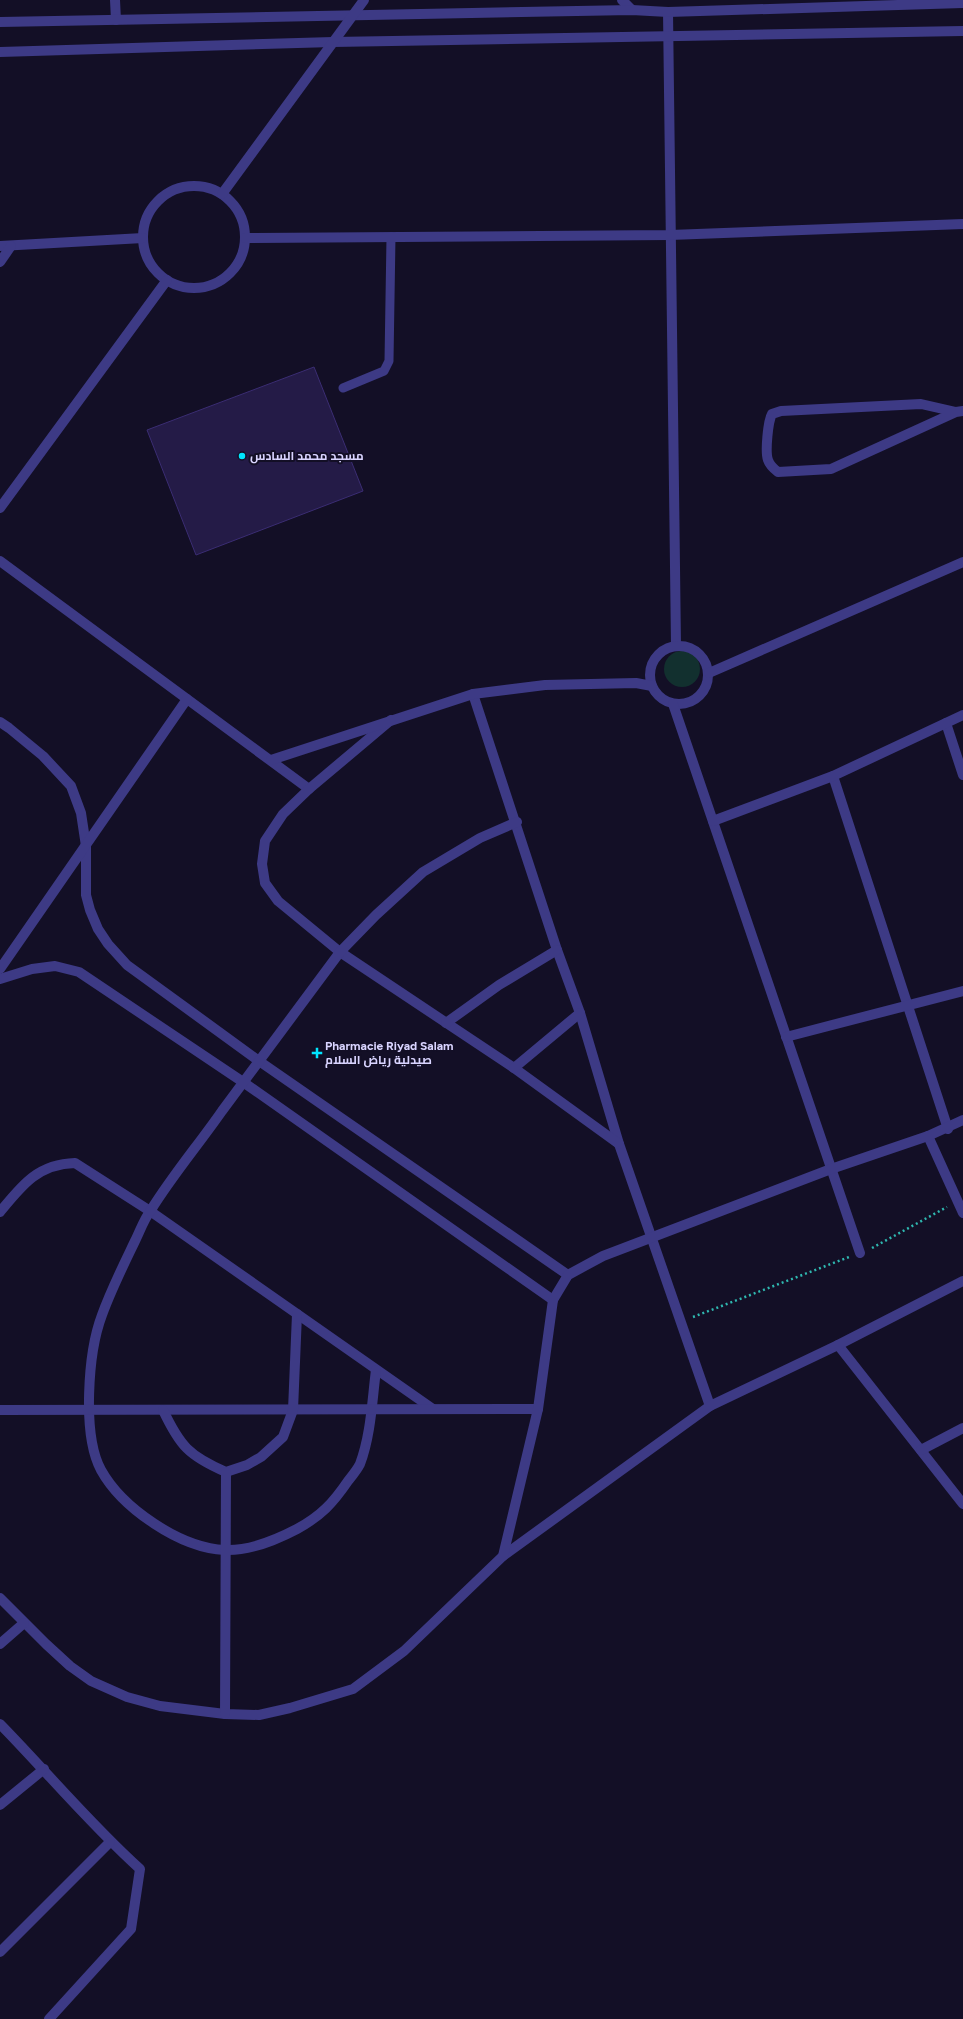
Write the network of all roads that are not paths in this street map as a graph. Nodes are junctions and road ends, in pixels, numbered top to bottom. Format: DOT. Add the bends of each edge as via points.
graph roads {
  1 [pos="115,0"];
  2 [pos="364,0"];
  3 [pos="622,0"];
  4 [pos="963,3"];
  5 [pos="632,10"];
  6 [pos="668,12"];
  7 [pos="352,16"];
  8 [pos="116,20"];
  9 [pos="0,22"];
  10 [pos="963,31"];
  11 [pos="668,35"];
  12 [pos="333,42"];
  13 [pos="0,52"];
  14 [pos="222,194"];
  15 [pos="963,224"];
  16 [pos="670,235"];
  17 [pos="391,237"];
  18 [pos="143,238"];
  19 [pos="245,238"];
  20 [pos="0,246"];
  21 [pos="11,246"];
  22 [pos="0,262"];
  23 [pos="167,280"];
  24 [pos="342,388"];
  25 [pos="960,412"];
  26 [pos="0,508"];
  27 [pos="0,561"];
  28 [pos="963,562"];
  29 [pos="676,646"];
  30 [pos="709,673"];
  31 [pos="652,686"];
  32 [pos="473,694"];
  33 [pos="187,699"];
  34 [pos="673,704"];
  35 [pos="963,715"];
  36 [pos="391,720"];
  37 [pos="0,722"];
  38 [pos="946,723"];
  39 [pos="271,760"];
  40 [pos="963,774"];
  41 [pos="833,776"];
  42 [pos="309,789"];
  43 [pos="713,821"];
  44 [pos="516,822"];
  45 [pos="86,846"];
  46 [pos="557,950"];
  47 [pos="340,952"];
  48 [pos="0,969"];
  49 [pos="0,979"];
  50 [pos="963,991"];
  51 [pos="909,1006"];
  52 [pos="580,1013"];
  53 [pos="446,1023"];
  54 [pos="786,1037"];
  55 [pos="259,1061"];
  56 [pos="514,1068"];
  57 [pos="243,1082"];
  58 [pos="963,1120"];
  59 [pos="948,1129"];
  60 [pos="928,1136"];
  61 [pos="619,1144"];
  62 [pos="831,1169"];
  63 [pos="150,1211"];
  64 [pos="0,1212"];
  65 [pos="963,1213"];
  66 [pos="651,1237"];
  67 [pos="860,1253"];
  68 [pos="568,1275"];
  69 [pos="963,1281"];
  70 [pos="552,1300"];
  71 [pos="297,1314"];
  72 [pos="838,1345"];
  73 [pos="376,1370"];
  74 [pos="710,1406"];
  75 [pos="433,1409"];
  76 [pos="538,1409"];
  77 [pos="0,1410"];
  78 [pos="88,1410"];
  79 [pos="163,1410"];
  80 [pos="293,1410"];
  81 [pos="370,1410"];
  82 [pos="963,1428"];
  83 [pos="921,1450"];
  84 [pos="226,1472"];
  85 [pos="963,1504"];
  86 [pos="225,1550"];
  87 [pos="503,1556"];
  88 [pos="0,1598"];
  89 [pos="24,1623"];
  90 [pos="0,1644"];
  91 [pos="224,1714"];
  92 [pos="0,1724"];
  93 [pos="44,1769"];
  94 [pos="0,1805"];
  95 [pos="110,1842"];
  96 [pos="0,1952"];
  97 [pos="49,2019"];
  1 -- 8 [label="street"];
  2 -- 7 [label="street"];
  3 -- 5 [label="street"];
  4 -- 6 [label="street"];
  5 -- 6 [label="street"];
  5 -- 7 [label="street"];
  6 -- 11 [label="street"];
  7 -- 8 [label="street"];
  7 -- 12 [label="street"];
  8 -- 9 [label="street"];
  10 -- 11 [label="street"];
  11 -- 12 [label="street"];
  11 -- 16 [label="street"];
  12 -- 13 [label="street"];
  12 -- 14 [label="street"];
  14 -- 18 [label="street" via="192,186 176,189 152,208 145,223"];
  14 -- 19 [label="street" via="235,206 243,221"];
  15 -- 16 [label="street"];
  16 -- 17 [label="street"];
  16 -- 29 [label="street"];
  17 -- 19 [label="street"];
  17 -- 24 [label="lane" via="389,361 384,370"];
  18 -- 21 [label="street"];
  18 -- 23 [label="street" via="146,254 154,269"];
  19 -- 23 [label="street" via="243,253 225,278 211,285 196,288 181,286"];
  20 -- 21 [label="street"];
  21 -- 22 [label="street"];
  23 -- 26 [label="street"];
  25 -- 25 [label="street" via="921,404 781,411 772,414 768,420 768,460 778,472 831,469"];
  27 -- 33 [label="street"];
  28 -- 30 [label="street"];
  29 -- 30 [label="street" via="686,646 695,650 702,656"];
  29 -- 31 [label="street" via="666,648 654,660 649,676"];
  30 -- 34 [label="street" via="699,697 691,702"];
  31 -- 32 [label="street" via="636,683 545,685"];
  31 -- 34 [label="street" via="660,698"];
  32 -- 36 [label="street"];
  32 -- 44 [label="street"];
  33 -- 39 [label="street"];
  33 -- 45 [label="street"];
  34 -- 43 [label="street"];
  35 -- 38 [label="street"];
  36 -- 39 [label="street"];
  36 -- 42 [label="street"];
  37 -- 45 [label="street" via="43,756 71,786 81,813"];
  38 -- 40 [label="street"];
  38 -- 41 [label="street"];
  39 -- 42 [label="street"];
  41 -- 43 [label="street"];
  41 -- 51 [label="street"];
  42 -- 47 [label="street" via="283,814 265,841 262,864 265,883 278,901"];
  43 -- 54 [label="street"];
  44 -- 46 [label="street"];
  44 -- 47 [label="street" via="480,838 423,872"];
  45 -- 48 [label="street"];
  45 -- 55 [label="street" via="86,895 98,929 108,944 128,965"];
  46 -- 52 [label="street"];
  46 -- 53 [label="street" via="498,984"];
  47 -- 53 [label="street"];
  47 -- 55 [label="street"];
  49 -- 57 [label="street" via="32,969 55,966 79,972"];
  50 -- 51 [label="street"];
  51 -- 54 [label="street"];
  51 -- 59 [label="street"];
  52 -- 56 [label="street"];
  52 -- 61 [label="street"];
  53 -- 56 [label="street"];
  54 -- 62 [label="street"];
  55 -- 57 [label="street"];
  55 -- 68 [label="street"];
  56 -- 61 [label="street"];
  57 -- 63 [label="street"];
  57 -- 70 [label="street"];
  58 -- 59 [label="street"];
  59 -- 60 [label="street"];
  60 -- 62 [label="street"];
  60 -- 65 [label="street"];
  61 -- 66 [label="street"];
  62 -- 66 [label="street"];
  62 -- 67 [label="street"];
  63 -- 64 [label="street" via="75,1163 61,1163 33,1176"];
  63 -- 71 [label="street"];
  63 -- 78 [label="street" via="116,1278 96,1334"];
  66 -- 68 [label="street" via="603,1256"];
  66 -- 74 [label="street"];
  68 -- 70 [label="street"];
  69 -- 72 [label="street"];
  70 -- 76 [label="street"];
  71 -- 73 [label="street"];
  71 -- 80 [label="street"];
  72 -- 74 [label="street"];
  72 -- 83 [label="street"];
  73 -- 75 [label="street"];
  73 -- 81 [label="street"];
  74 -- 87 [label="street"];
  75 -- 76 [label="street"];
  75 -- 81 [label="street"];
  76 -- 87 [label="street"];
  77 -- 78 [label="street"];
  78 -- 79 [label="street"];
  78 -- 86 [label="street" via="89,1427 101,1470 127,1502 164,1530 201,1545"];
  79 -- 80 [label="street"];
  79 -- 84 [label="street" via="173,1432 193,1456"];
  80 -- 81 [label="street"];
  80 -- 84 [label="street" via="282,1437 273,1447 247,1465"];
  81 -- 86 [label="street" via="367,1439 359,1467 334,1501 316,1518 279,1539 246,1548"];
  82 -- 83 [label="street"];
  83 -- 85 [label="street"];
  84 -- 86 [label="street"];
  86 -- 91 [label="street"];
  87 -- 91 [label="street" via="404,1651 353,1689 266,1713"];
  88 -- 89 [label="street"];
  89 -- 90 [label="street"];
  89 -- 91 [label="street" via="70,1666 91,1681 127,1697 160,1706"];
  92 -- 93 [label="street"];
  93 -- 94 [label="street"];
  93 -- 95 [label="street"];
  95 -- 96 [label="street"];
  95 -- 97 [label="street" via="140,1869 132,1929"];
}
